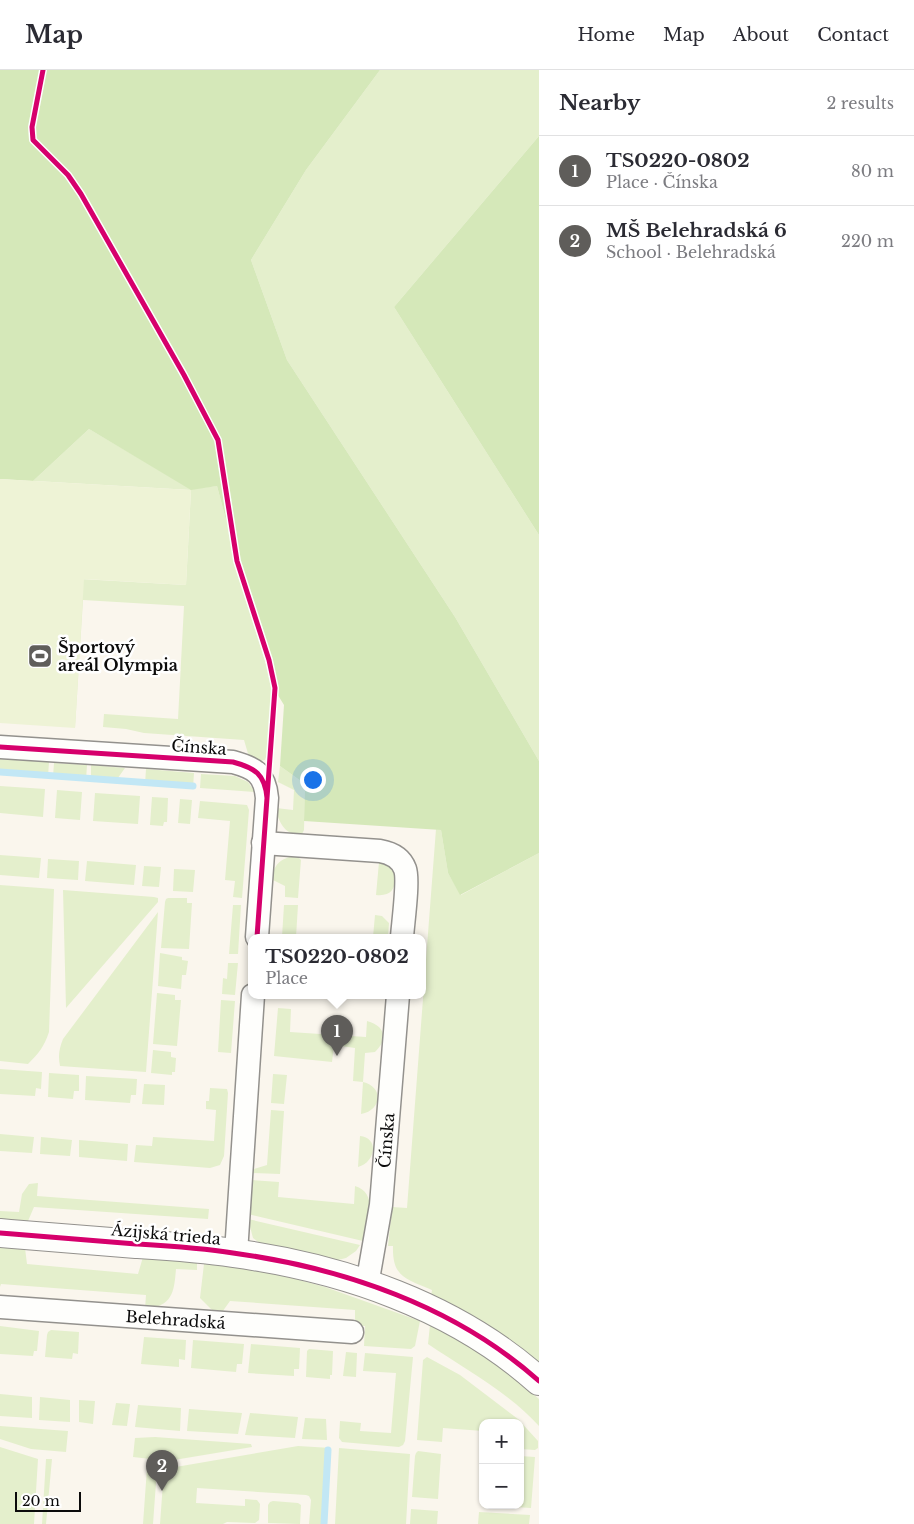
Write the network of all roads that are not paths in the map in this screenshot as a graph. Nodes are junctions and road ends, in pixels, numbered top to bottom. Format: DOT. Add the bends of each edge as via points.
graph roads {
  1 [pos="0,747"];
  2 [pos="263,843"];
  3 [pos="257,934"];
  4 [pos="402,934"];
  5 [pos="253,999"];
  6 [pos="398,999"];
  7 [pos="0,1234"];
  8 [pos="236,1253"];
  9 [pos="367,1284"];
  10 [pos="0,1307"];
  11 [pos="352,1332"];
  12 [pos="539,1381"];
  1 -- 2 [label="street, Čínska" via="243,765 264,781 267,798"];
  2 -- 3 [label="street, Čínska"];
  2 -- 4 [label="street" via="380,851 396,857 406,870 407,880"];
  5 -- 8 [label="street"];
  6 -- 9 [label="street, Čínska" via="381,1205"];
  7 -- 8 [label="street, Ázijská trieda"];
  8 -- 9 [label="street, Ázijská trieda" via="320,1270"];
  9 -- 12 [label="street, Ázijská trieda" via="425,1306 467,1329"];
  10 -- 11 [label="street, Belehradská"];
}
